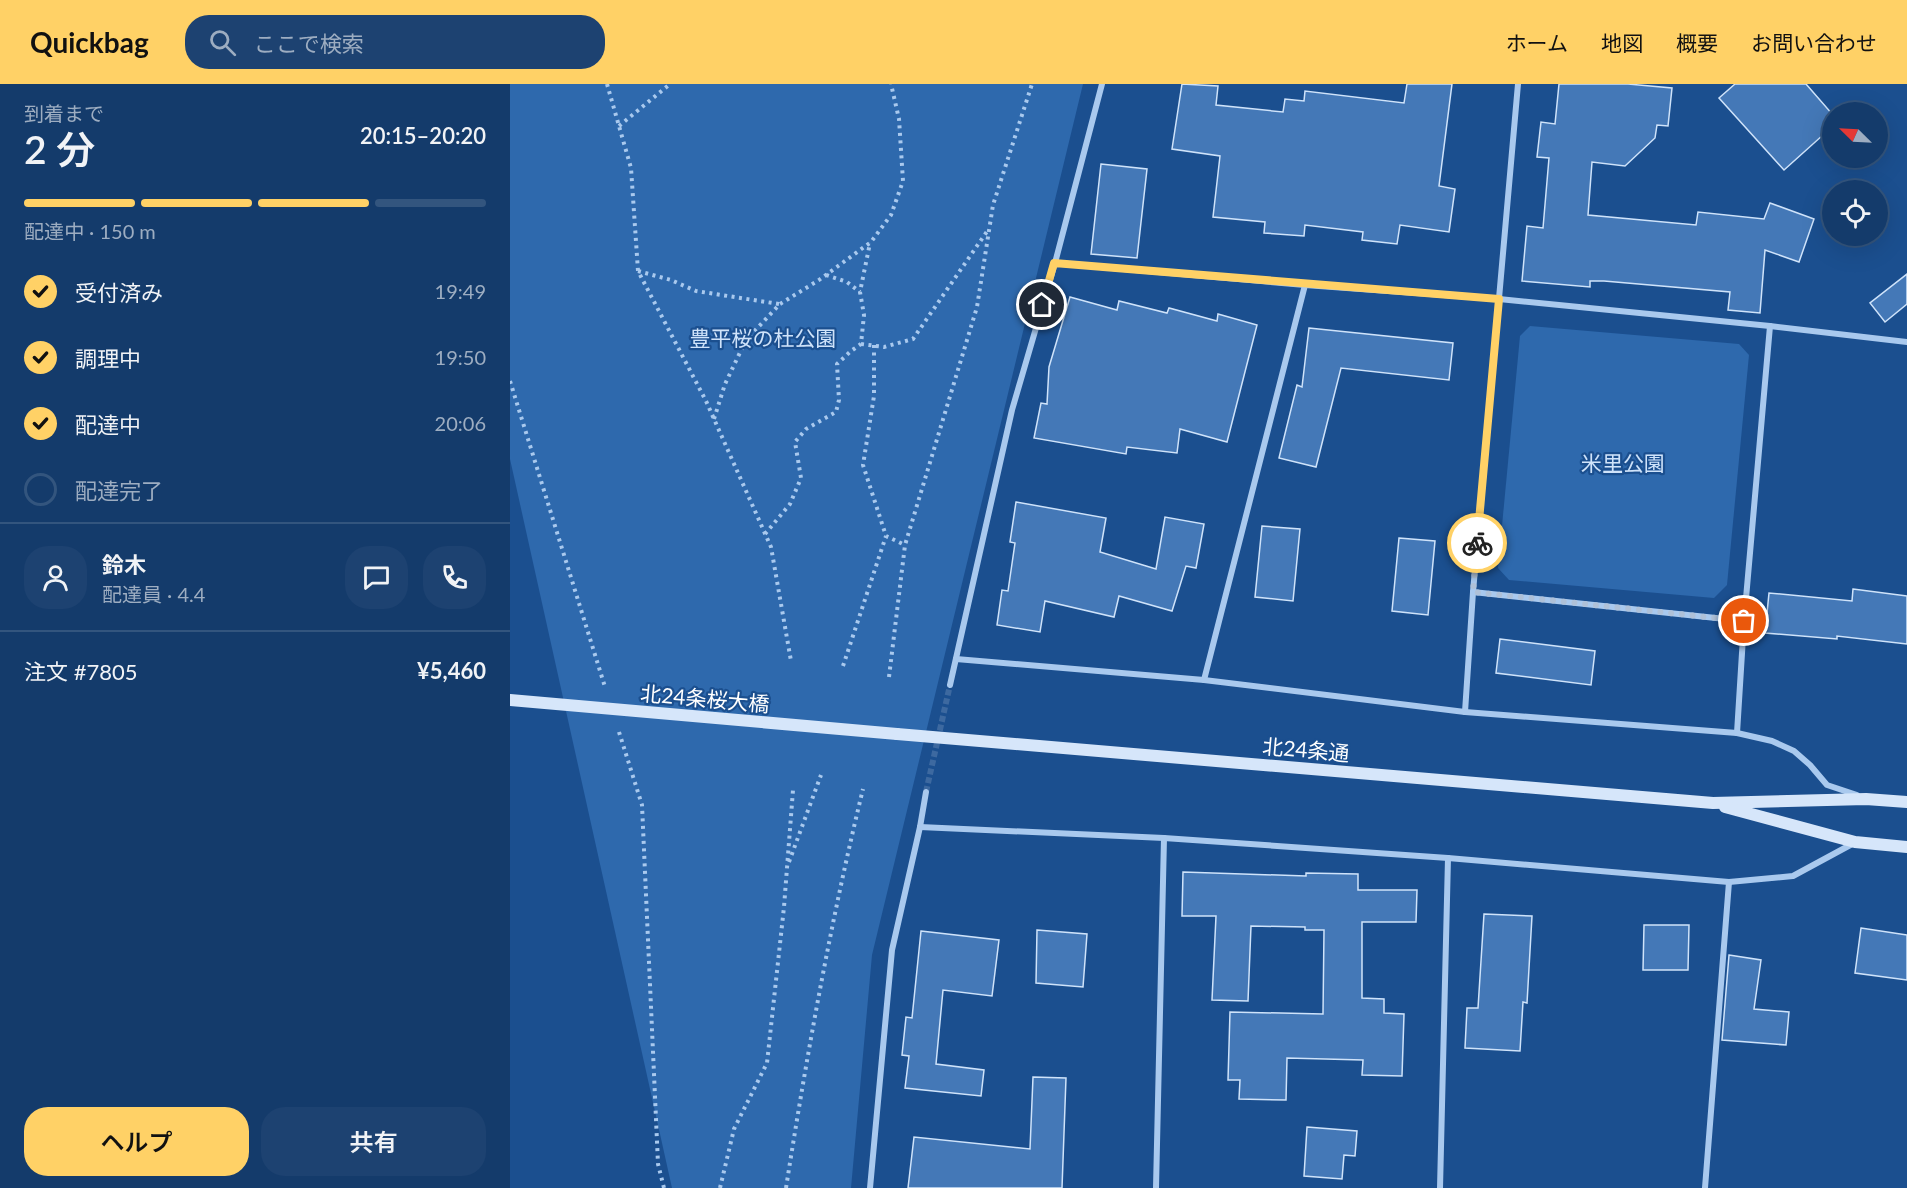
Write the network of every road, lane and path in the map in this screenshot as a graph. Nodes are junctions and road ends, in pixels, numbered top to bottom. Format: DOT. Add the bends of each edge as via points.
graph roads {
  1 [pos="606,84"];
  2 [pos="670,84"];
  3 [pos="891,84"];
  4 [pos="1032,84"];
  5 [pos="1102,84"];
  6 [pos="1518,84"];
  7 [pos="619,126"];
  8 [pos="990,229"];
  9 [pos="871,242"];
  10 [pos="1054,263"];
  11 [pos="638,271"];
  12 [pos="826,274"];
  13 [pos="1305,285"];
  14 [pos="860,292"];
  15 [pos="1499,299"];
  16 [pos="780,304"];
  17 [pos="1770,326"];
  18 [pos="1907,342"];
  19 [pos="861,344"];
  20 [pos="874,345"];
  21 [pos="510,381"];
  22 [pos="714,419"];
  23 [pos="765,534"];
  24 [pos="886,536"];
  25 [pos="905,545"];
  26 [pos="1473,592"];
  27 [pos="1744,621"];
  28 [pos="956,659"];
  29 [pos="791,661"];
  30 [pos="843,666"];
  31 [pos="889,677"];
  32 [pos="1204,680"];
  33 [pos="950,685"];
  34 [pos="606,690"];
  35 [pos="510,700"];
  36 [pos="1465,712"];
  37 [pos="617,725"];
  38 [pos="1737,733"];
  39 [pos="897,734"];
  40 [pos="821,775"];
  41 [pos="863,789"];
  42 [pos="794,790"];
  43 [pos="926,792"];
  44 [pos="1866,799"];
  45 [pos="1907,802"];
  46 [pos="1713,803"];
  47 [pos="920,827"];
  48 [pos="1164,838"];
  49 [pos="1855,842"];
  50 [pos="1907,848"];
  51 [pos="1448,858"];
  52 [pos="788,867"];
  53 [pos="1729,882"];
  54 [pos="664,1188"];
  55 [pos="720,1188"];
  56 [pos="786,1188"];
  57 [pos="870,1188"];
  58 [pos="1156,1188"];
  59 [pos="1440,1188"];
  60 [pos="1705,1188"];
  1 -- 7 [label="path"];
  2 -- 7 [label="path"];
  3 -- 9 [label="path" via="903,181 891,215"];
  4 -- 8 [label="path" via="993,205"];
  5 -- 10 [label="street"];
  6 -- 15 [label="street"];
  7 -- 11 [label="path" via="631,168"];
  8 -- 20 [label="path" via="913,339"];
  8 -- 25 [label="path" via="977,307"];
  9 -- 12 [label="path"];
  9 -- 14 [label="path"];
  10 -- 13 [label="street"];
  10 -- 28 [label="street" via="1012,410"];
  11 -- 16 [label="path" via="696,291"];
  11 -- 22 [label="path"];
  12 -- 14 [label="path"];
  12 -- 16 [label="path"];
  13 -- 15 [label="street"];
  13 -- 32 [label="street"];
  14 -- 19 [label="path" via="864,315"];
  15 -- 17 [label="street"];
  15 -- 26 [label="street"];
  16 -- 22 [label="path" via="746,340 724,384"];
  17 -- 18 [label="street"];
  17 -- 27 [label="street"];
  19 -- 20 [label="path"];
  19 -- 23 [label="path" via="837,364 836,412 806,429 795,442 801,478 790,504"];
  20 -- 24 [label="path" via="874,396 863,465"];
  21 -- 34 [label="path"];
  22 -- 23 [label="path"];
  23 -- 29 [label="path" via="771,547"];
  24 -- 25 [label="path"];
  24 -- 30 [label="path"];
  25 -- 31 [label="path"];
  26 -- 27 [label="street"];
  26 -- 36 [label="street"];
  27 -- 38 [label="street"];
  28 -- 32 [label="street"];
  28 -- 33 [label="street"];
  32 -- 36 [label="street"];
  35 -- 39 [label="street, 北24条桜大橋, bridge"];
  36 -- 38 [label="street"];
  37 -- 54 [label="path" via="642,805 658,1164"];
  38 -- 44 [label="street" via="1794,751 1827,784"];
  39 -- 46 [label="street, 北24条通"];
  40 -- 52 [label="path"];
  41 -- 56 [label="path" via="838,896"];
  42 -- 52 [label="path"];
  43 -- 47 [label="street"];
  44 -- 45 [label="street"];
  44 -- 46 [label="street"];
  46 -- 49 [label="street"];
  47 -- 48 [label="street"];
  47 -- 57 [label="street" via="892,950"];
  48 -- 51 [label="street"];
  48 -- 58 [label="street"];
  49 -- 50 [label="street"];
  49 -- 53 [label="street" via="1792,876"];
  51 -- 53 [label="street"];
  51 -- 59 [label="street"];
  52 -- 55 [label="path" via="767,1063 734,1129"];
  53 -- 60 [label="street"];
}
